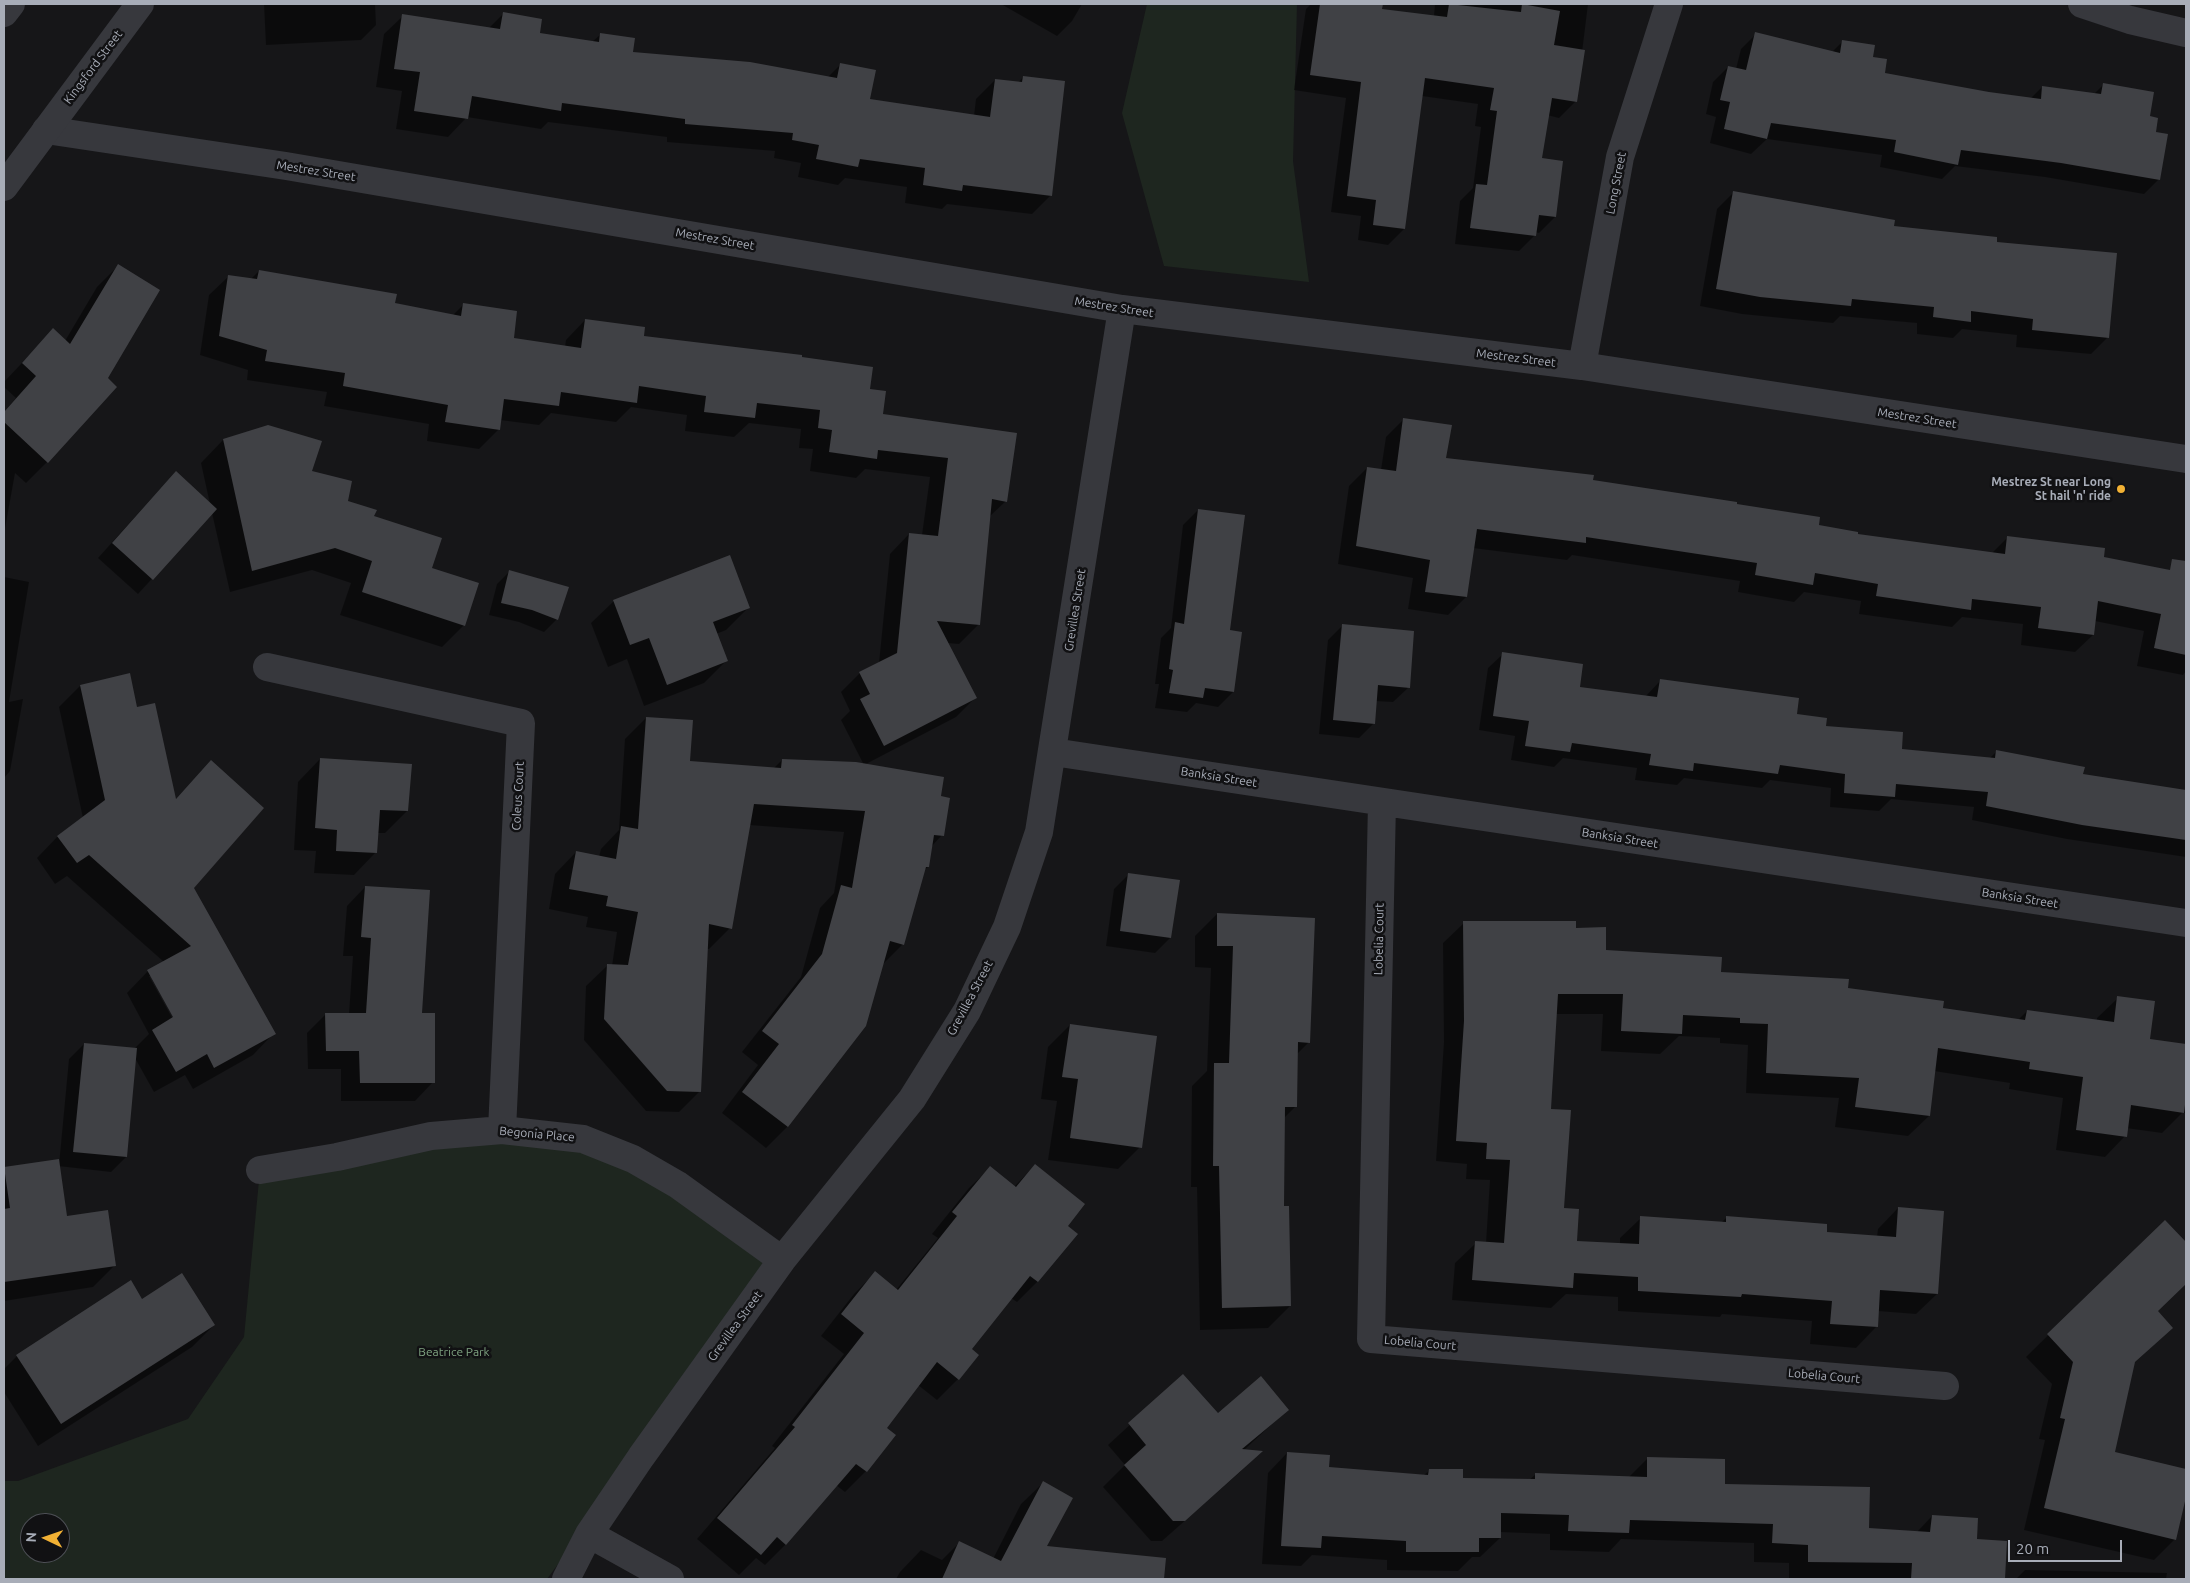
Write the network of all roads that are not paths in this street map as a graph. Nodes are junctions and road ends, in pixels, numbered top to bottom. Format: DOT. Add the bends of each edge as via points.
graph roads {
  1 [pos="10,4"];
  2 [pos="140,4"];
  3 [pos="1668,4"];
  4 [pos="2082,4"];
  5 [pos="4,13"];
  6 [pos="2186,33"];
  7 [pos="46,130"];
  8 [pos="4,187"];
  9 [pos="1122,309"];
  10 [pos="1582,366"];
  11 [pos="2186,459"];
  12 [pos="267,667"];
  13 [pos="1053,752"];
  14 [pos="1382,802"];
  15 [pos="2186,923"];
  16 [pos="502,1130"];
  17 [pos="260,1170"];
  18 [pos="782,1260"];
  19 [pos="1945,1386"];
  20 [pos="589,1534"];
  21 [pos="566,1579"];
  22 [pos="670,1579"];
  1 -- 5 [label="street"];
  2 -- 7 [label="street, Kingsford Street"];
  3 -- 10 [label="street, Long Street" via="1620,157"];
  4 -- 6 [label="street" via="2130,20"];
  7 -- 8 [label="street, Kingsford Street"];
  7 -- 9 [label="street, Mestrez Street" via="286,166"];
  9 -- 10 [label="street, Mestrez Street"];
  9 -- 13 [label="street, Grevillea Street"];
  10 -- 11 [label="street, Mestrez Street"];
  12 -- 16 [label="street, Coleus Court" via="521,723"];
  13 -- 14 [label="street, Banksia Street"];
  13 -- 18 [label="street, Grevillea Street" via="1039,832 1006,927 967,1011 912,1099"];
  14 -- 15 [label="street, Banksia Street"];
  14 -- 19 [label="street, Lobelia Court" via="1371,1339"];
  16 -- 17 [label="street, Begonia Place" via="431,1136"];
  16 -- 18 [label="street, Begonia Place" via="583,1139 633,1159 678,1185"];
  18 -- 20 [label="street, Grevillea Street"];
  20 -- 21 [label="street, Grevillea Street"];
  20 -- 22 [label="street"];
}
